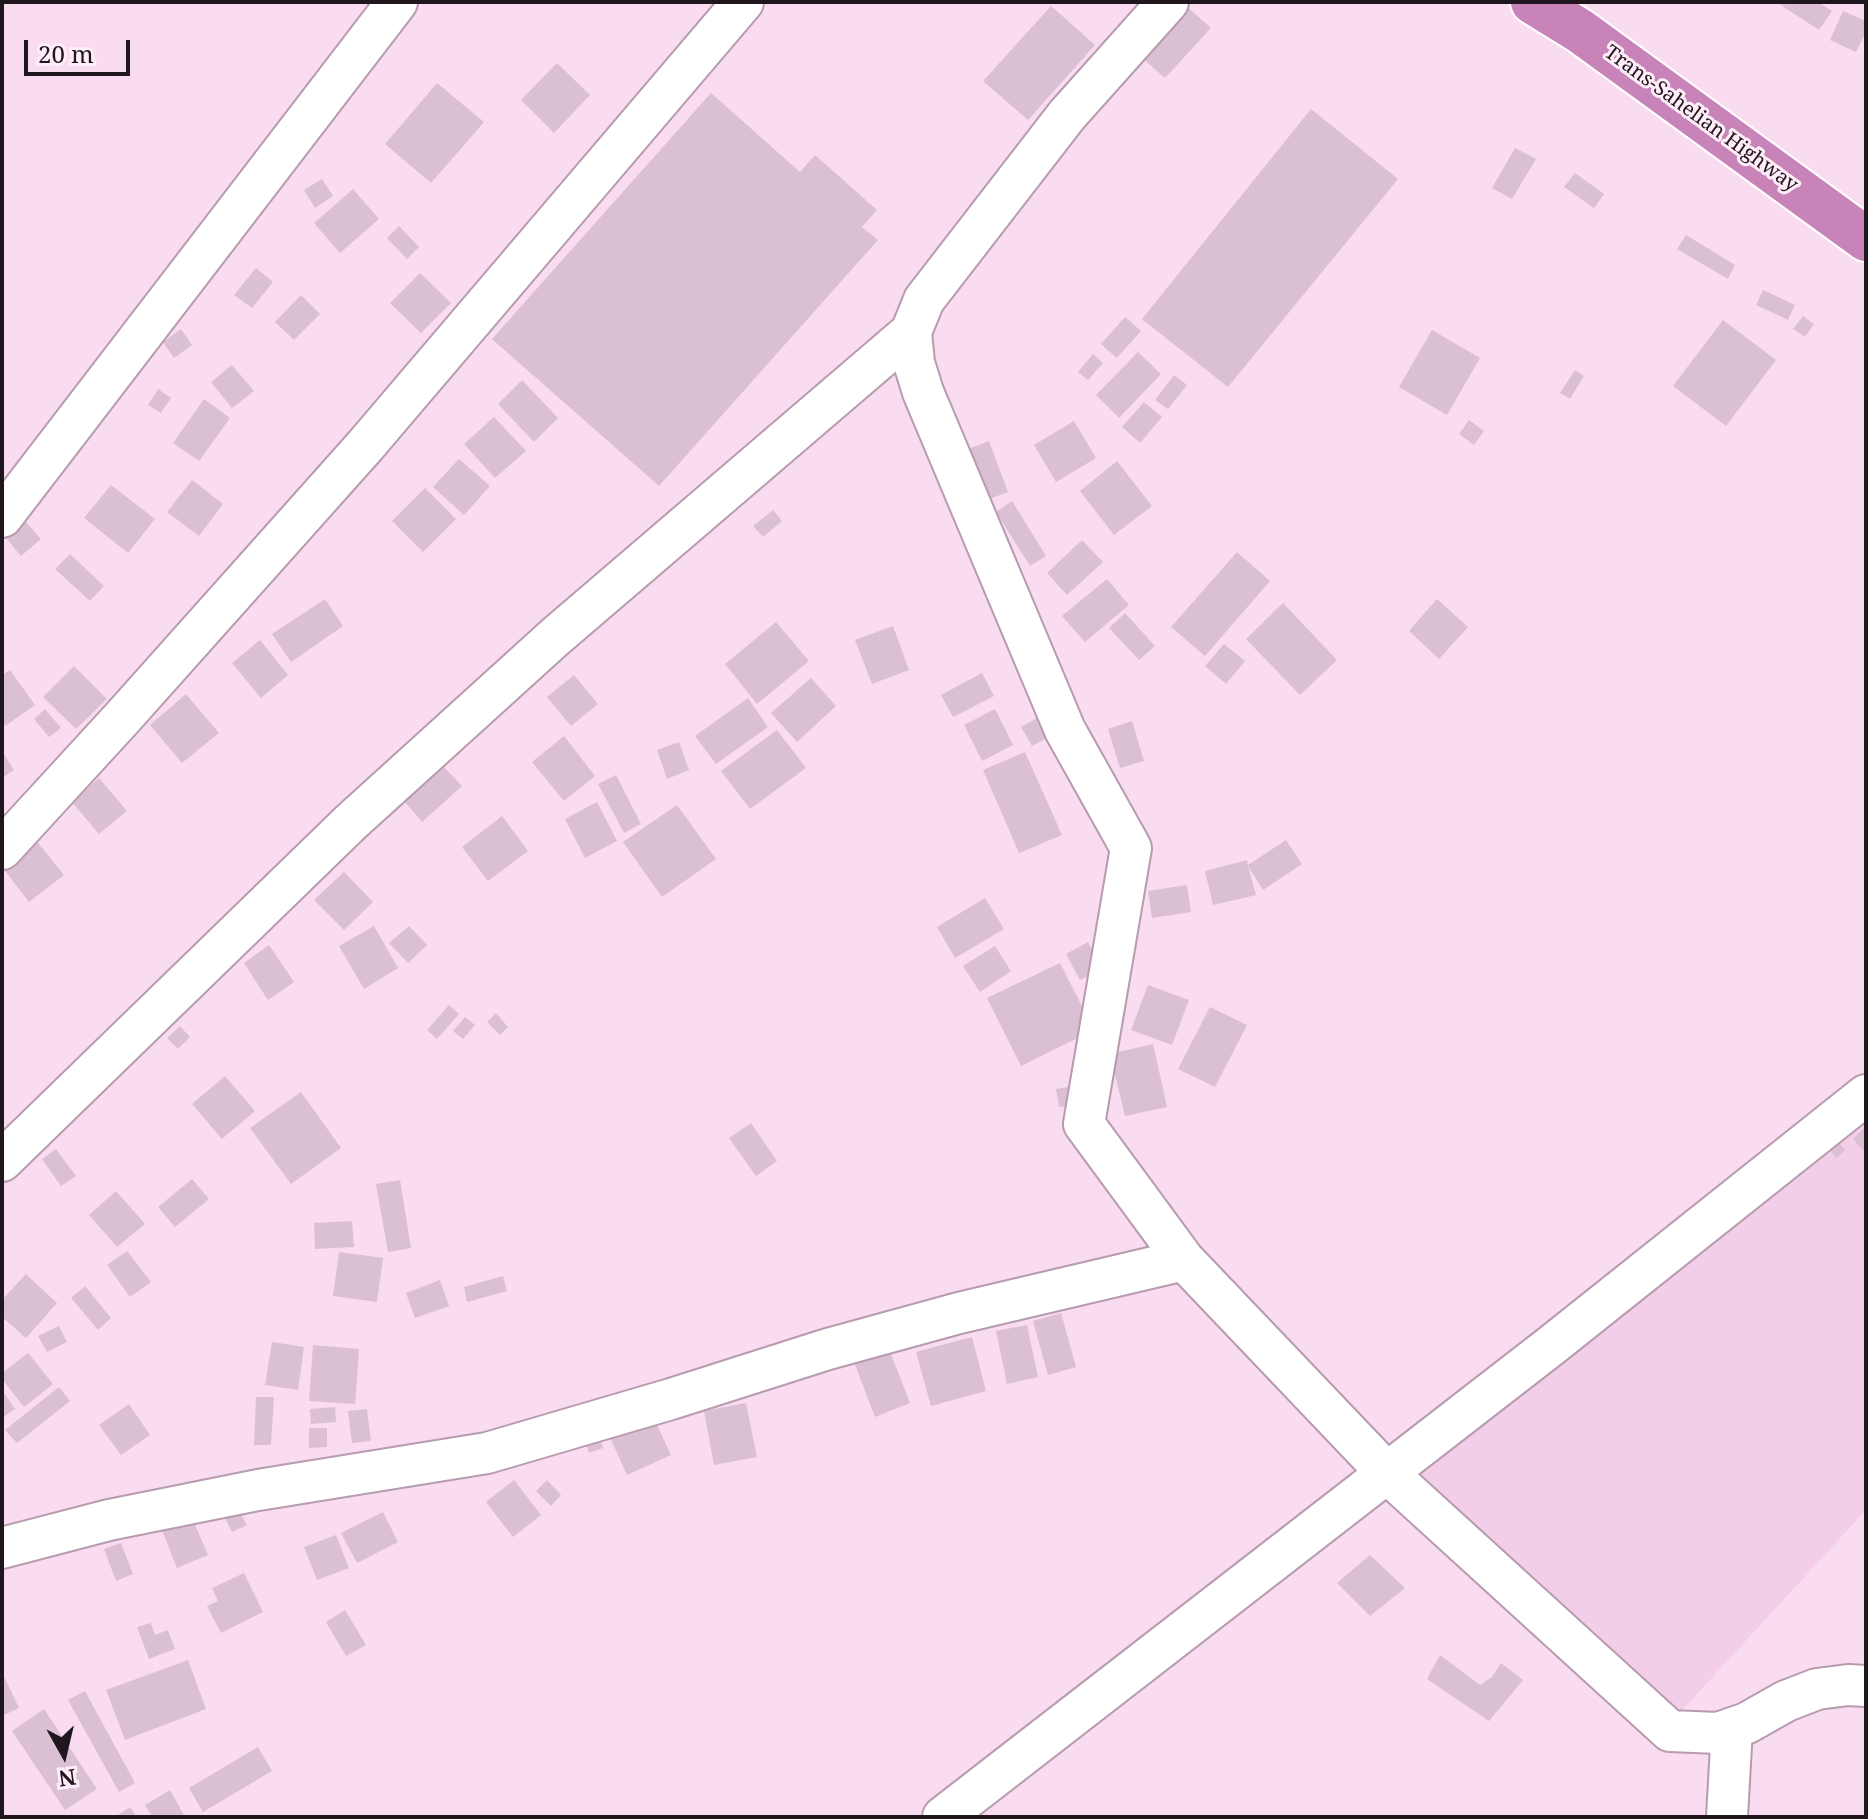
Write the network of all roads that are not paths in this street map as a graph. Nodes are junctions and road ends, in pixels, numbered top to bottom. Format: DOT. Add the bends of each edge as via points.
graph roads {
  1 [pos="397,2"];
  2 [pos="743,2"];
  3 [pos="1168,2"];
  4 [pos="1533,2"];
  5 [pos="1866,239"];
  6 [pos="911,332"];
  7 [pos="2,517"];
  8 [pos="2,849"];
  9 [pos="1866,1095"];
  10 [pos="2,1161"];
  11 [pos="1184,1260"];
  12 [pos="1387,1473"];
  13 [pos="2,1548"];
  14 [pos="1866,1686"];
  15 [pos="1732,1728"];
  16 [pos="943,1817"];
  17 [pos="1727,1817"];
  1 -- 7 [label="street"];
  2 -- 8 [label="street" via="365,446"];
  3 -- 6 [label="street" via="1067,115 924,300"];
  4 -- 5 [label="highway, Trans-Sahelian Highway"];
  6 -- 10 [label="street" via="555,637 385,791"];
  6 -- 11 [label="street" via="923,392 1065,730 1131,848 1084,1124"];
  9 -- 12 [label="street"];
  11 -- 12 [label="street"];
  11 -- 13 [label="street" via="843,1345 487,1453 213,1499"];
  12 -- 15 [label="street" via="1670,1731 1718,1733"];
  12 -- 16 [label="street"];
  14 -- 15 [label="street" via="1817,1689"];
  15 -- 17 [label="street"];
}
